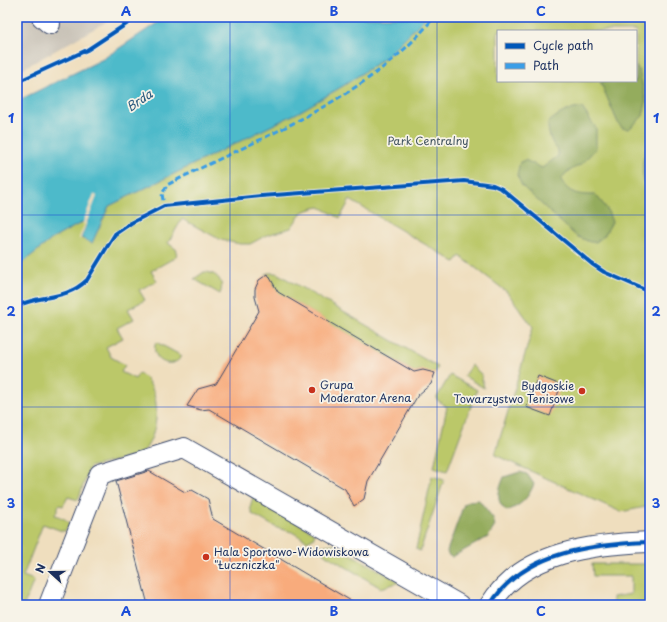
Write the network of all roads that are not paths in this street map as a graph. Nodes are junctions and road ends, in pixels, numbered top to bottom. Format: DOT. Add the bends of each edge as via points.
graph roads {
  1 [pos="650,542"];
  2 [pos="49,605"];
  3 [pos="459,605"];
  4 [pos="490,605"];
  1 -- 4 [label="street" via="593,546 562,554 516,577"];
  2 -- 3 [label="street" via="100,474 184,448"];
}
